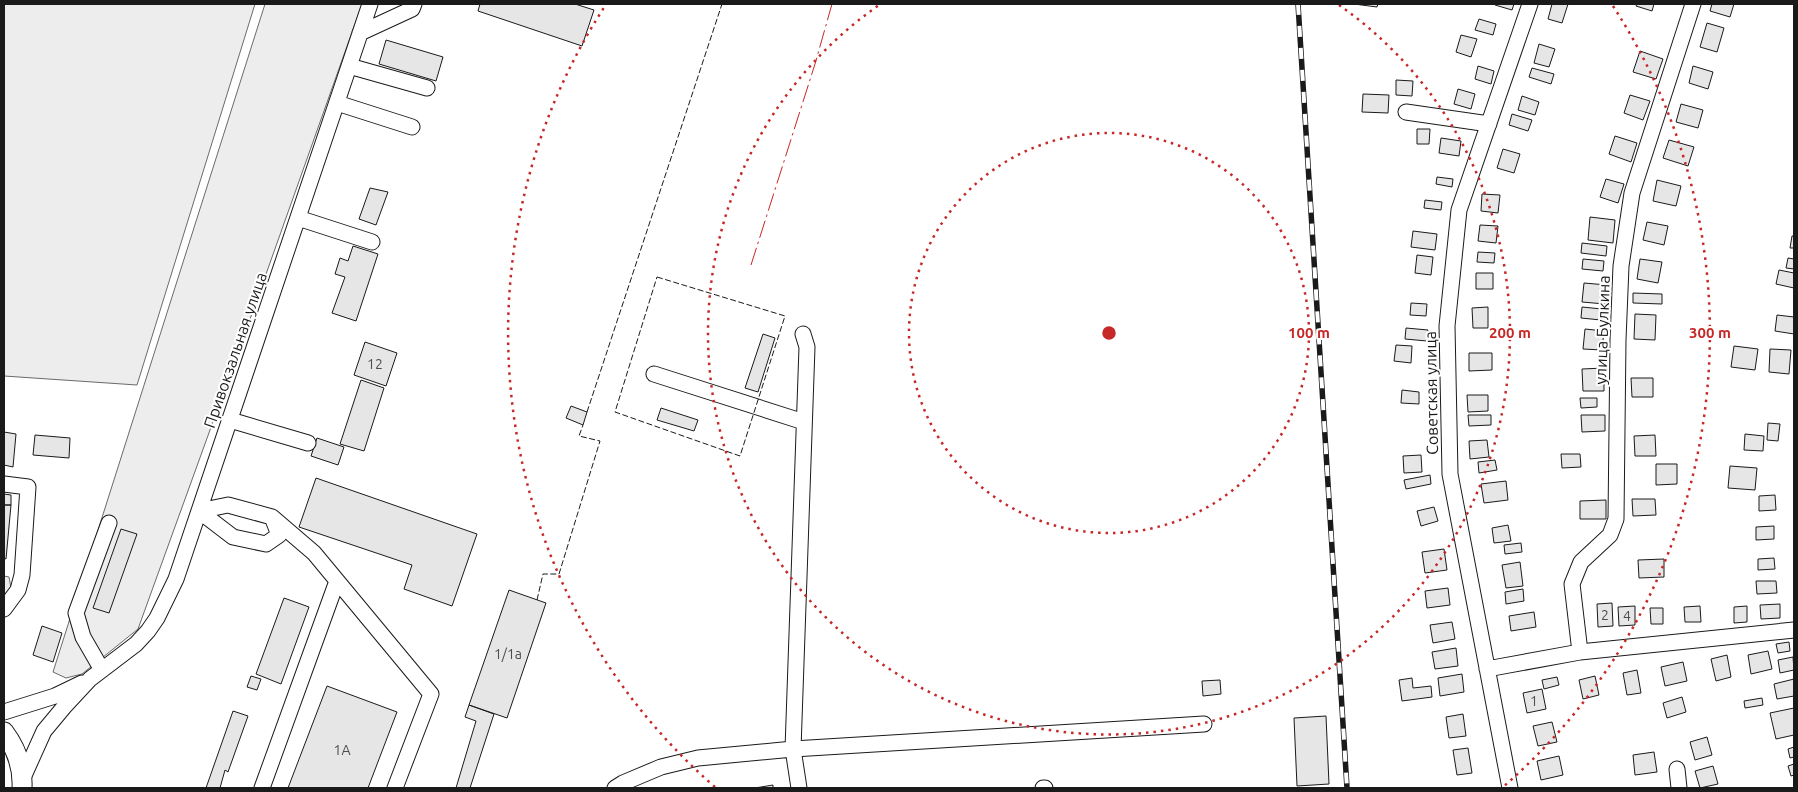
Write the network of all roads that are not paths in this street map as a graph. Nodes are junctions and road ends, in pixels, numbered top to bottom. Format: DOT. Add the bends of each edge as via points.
graph roads {
  1 [pos="370,4"];
  2 [pos="414,4"];
  3 [pos="1530,4"];
  4 [pos="1693,4"];
  5 [pos="360,33"];
  6 [pos="349,66"];
  7 [pos="427,88"];
  8 [pos="337,103"];
  9 [pos="1406,112"];
  10 [pos="1489,124"];
  11 [pos="412,127"];
  12 [pos="298,218"];
  13 [pos="372,242"];
  14 [pos="803,334"];
  15 [pos="654,374"];
  16 [pos="230,420"];
  17 [pos="804,422"];
  18 [pos="308,443"];
  19 [pos="4,484"];
  20 [pos="199,511"];
  21 [pos="272,517"];
  22 [pos="109,523"];
  23 [pos="337,581"];
  24 [pos="4,609"];
  25 [pos="1794,630"];
  26 [pos="1580,652"];
  27 [pos="1487,669"];
  28 [pos="96,675"];
  29 [pos="4,712"];
  30 [pos="1204,724"];
  31 [pos="4,732"];
  32 [pos="793,749"];
  33 [pos="1677,769"];
  34 [pos="22,784"];
  35 [pos="262,788"];
  36 [pos="395,788"];
  37 [pos="615,788"];
  38 [pos="799,788"];
  39 [pos="1510,788"];
  40 [pos="1679,788"];
  1 -- 5 [label="street, Привокзальная улица"];
  2 -- 5 [label="street" via="412,9"];
  3 -- 10 [label="street, Советская улица"];
  4 -- 26 [label="street, улица Булкина" via="1632,193 1622,266 1618,340 1616,518 1610,535 1581,562 1572,584"];
  5 -- 6 [label="street, Привокзальная улица"];
  6 -- 7 [label="street"];
  6 -- 8 [label="street, Привокзальная улица"];
  8 -- 11 [label="street"];
  8 -- 12 [label="street, Привокзальная улица"];
  9 -- 10 [label="street"];
  10 -- 27 [label="street, Советская улица" via="1459,210 1447,326 1450,474"];
  12 -- 13 [label="street"];
  12 -- 16 [label="street, Привокзальная улица"];
  14 -- 17 [label="street" via="807,347"];
  15 -- 17 [label="street"];
  16 -- 18 [label="street"];
  16 -- 20 [label="street, Привокзальная улица"];
  17 -- 32 [label="street"];
  19 -- 24 [label="street" via="28,487 22,576 18,590"];
  20 -- 21 [label="street" via="228,505"];
  20 -- 21 [label="street" via="233,537 266,544 279,535"];
  20 -- 28 [label="street, Привокзальная улица" via="176,579 157,618 136,644"];
  21 -- 23 [label="street" via="314,554"];
  22 -- 28 [label="street" via="76,613"];
  23 -- 35 [label="street"];
  23 -- 36 [label="street" via="431,694"];
  25 -- 26 [label="street"];
  26 -- 27 [label="street"];
  27 -- 39 [label="street, Советская улица"];
  28 -- 29 [label="street, Привокзальная улица" via="55,696"];
  28 -- 34 [label="street, Привокзальная улица" via="64,706 44,732"];
  30 -- 32 [label="street"];
  31 -- 34 [label="main road" via="19,759"];
  32 -- 37 [label="street" via="698,758 661,767"];
  32 -- 38 [label="street"];
  33 -- 40 [label="street"];
}
